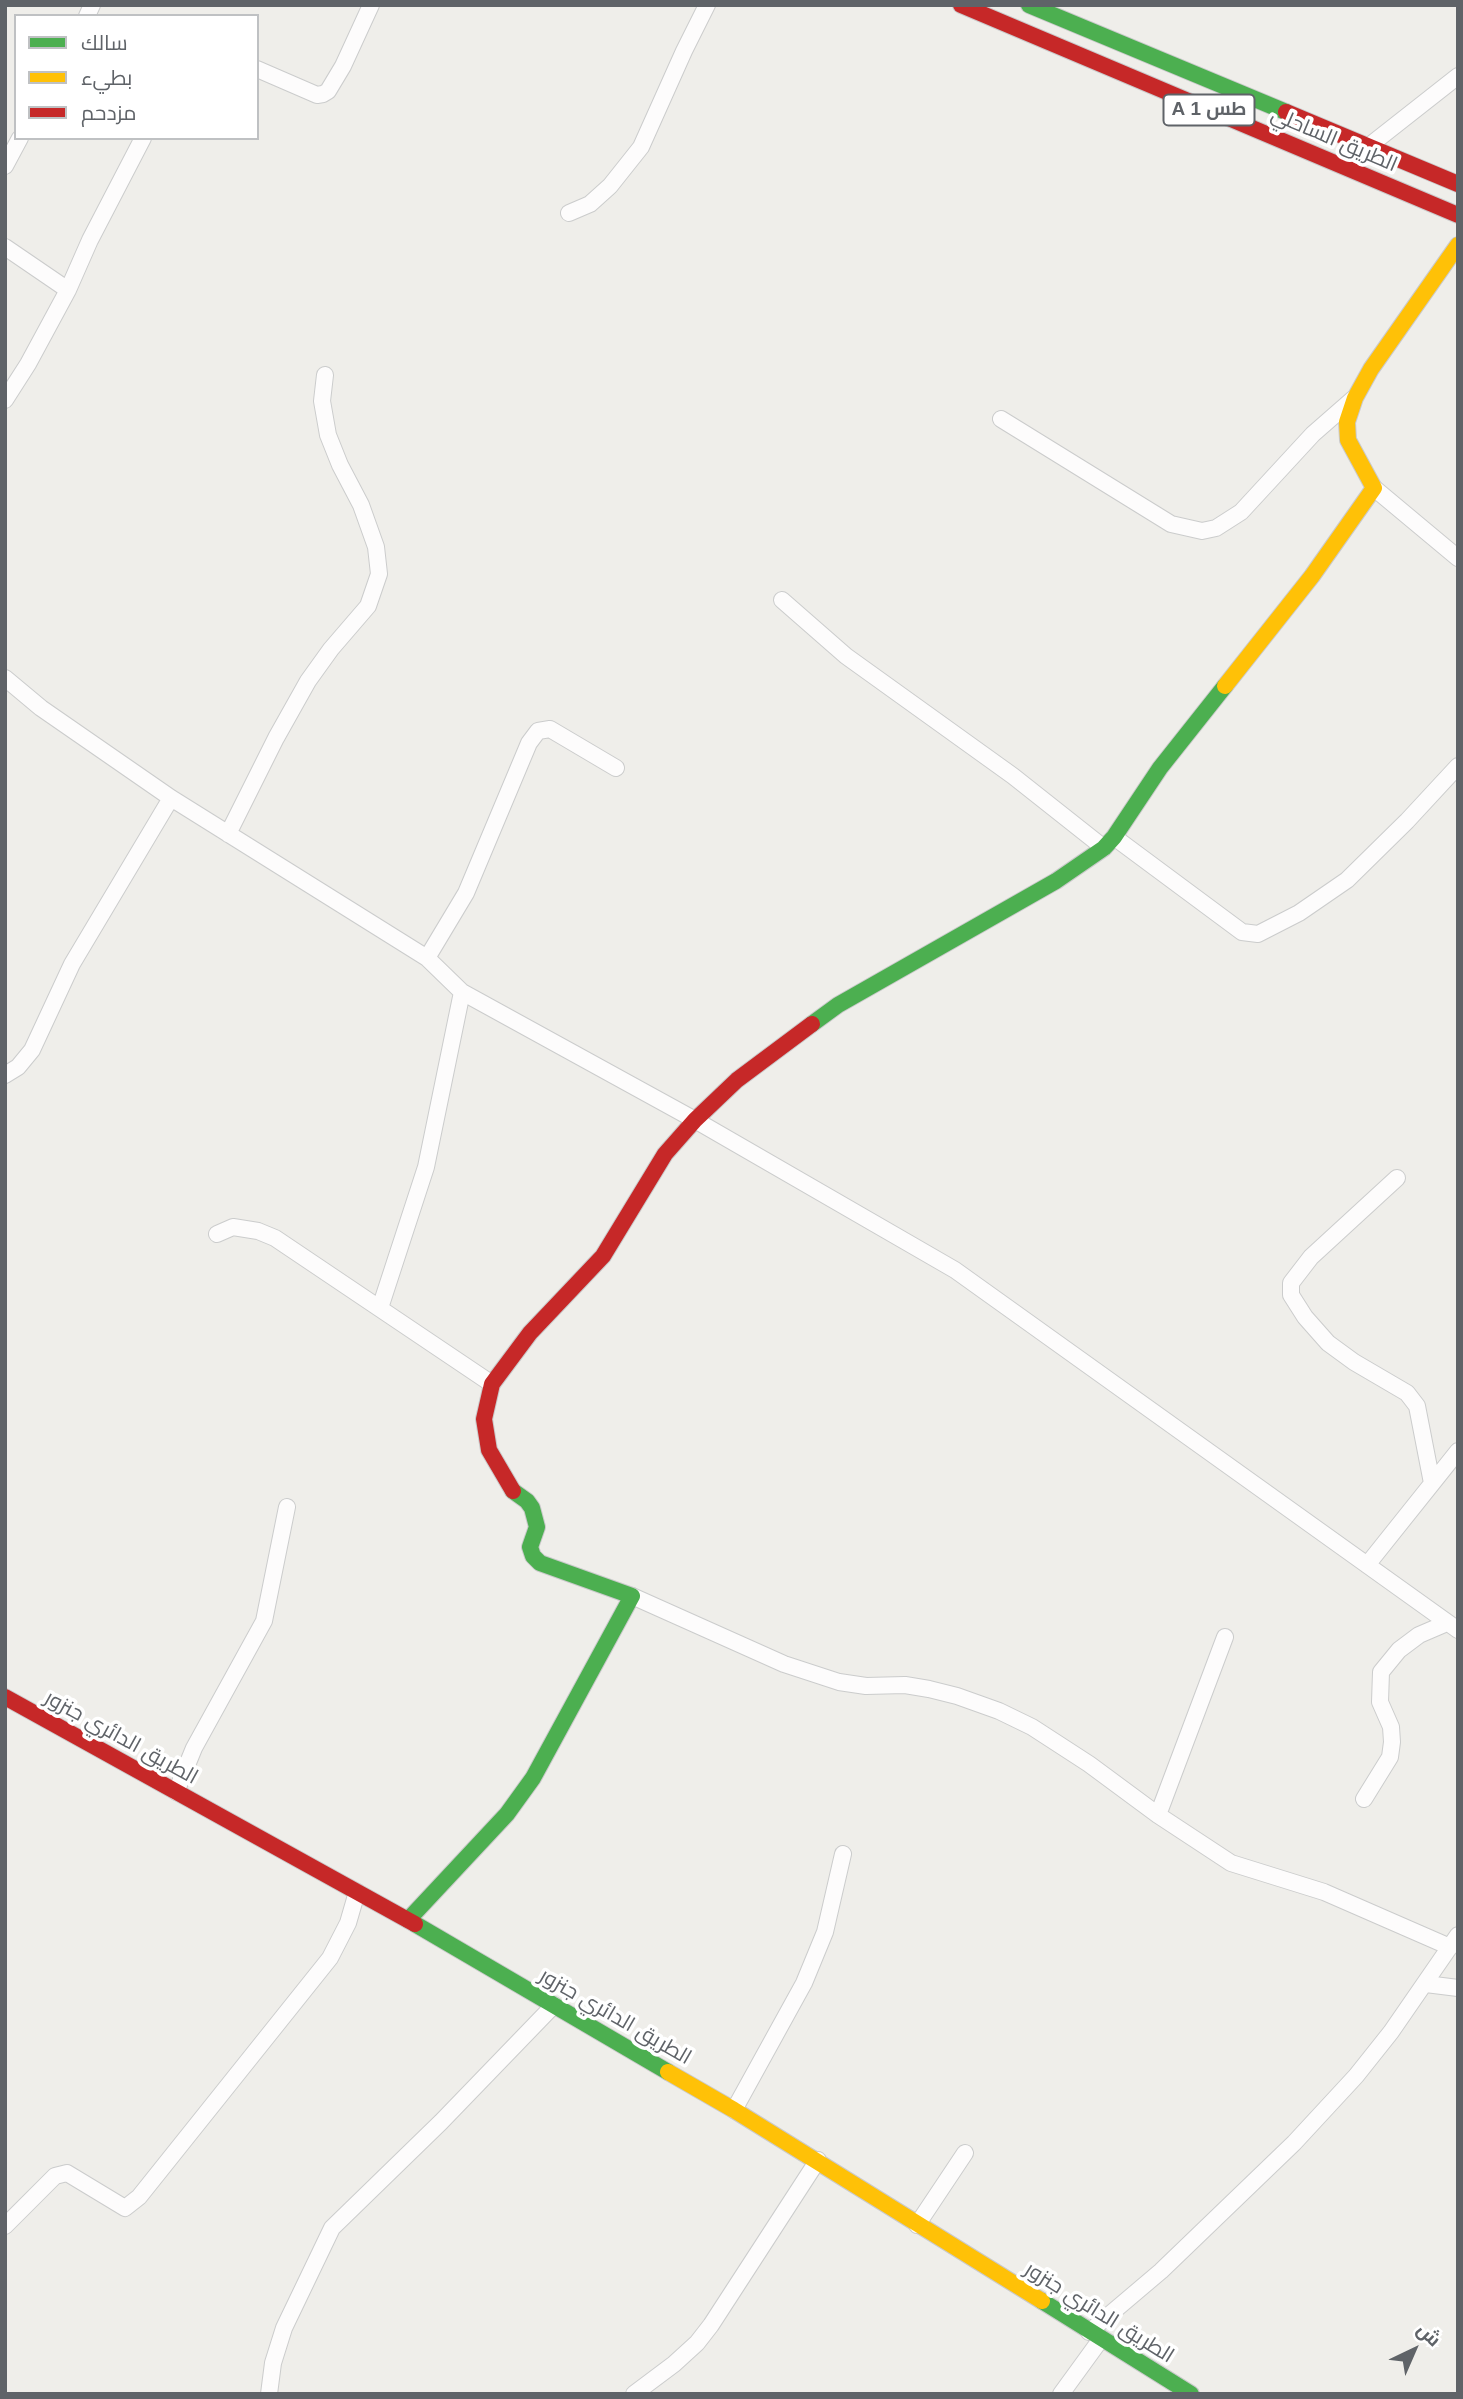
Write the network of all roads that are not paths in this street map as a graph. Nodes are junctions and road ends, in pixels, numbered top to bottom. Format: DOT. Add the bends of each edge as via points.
graph roads {
  1 [pos="371,5"];
  2 [pos="707,5"];
  3 [pos="961,5"];
  4 [pos="1029,5"];
  5 [pos="259,70"];
  6 [pos="1458,76"];
  7 [pos="19,140"];
  8 [pos="142,140"];
  9 [pos="1369,146"];
  10 [pos="5,166"];
  11 [pos="1458,184"];
  12 [pos="569,213"];
  13 [pos="1458,215"];
  14 [pos="1458,245"];
  15 [pos="5,247"];
  16 [pos="68,289"];
  17 [pos="325,375"];
  18 [pos="1355,398"];
  19 [pos="5,400"];
  20 [pos="1000,419"];
  21 [pos="1374,488"];
  22 [pos="1458,558"];
  23 [pos="782,600"];
  24 [pos="5,678"];
  25 [pos="1458,766"];
  26 [pos="616,768"];
  27 [pos="171,798"];
  28 [pos="228,834"];
  29 [pos="1109,842"];
  30 [pos="427,958"];
  31 [pos="462,992"];
  32 [pos="5,1074"];
  33 [pos="695,1120"];
  34 [pos="1396,1178"];
  35 [pos="217,1234"];
  36 [pos="380,1308"];
  37 [pos="492,1384"];
  38 [pos="1458,1451"];
  39 [pos="1432,1483"];
  40 [pos="287,1507"];
  41 [pos="1367,1565"];
  42 [pos="632,1596"];
  43 [pos="1452,1626"];
  44 [pos="1225,1637"];
  45 [pos="5,1697"];
  46 [pos="176,1792"];
  47 [pos="1364,1799"];
  48 [pos="1158,1815"];
  49 [pos="843,1854"];
  50 [pos="357,1892"];
  51 [pos="408,1920"];
  52 [pos="1454,1941"];
  53 [pos="1426,1984"];
  54 [pos="1458,1989"];
  55 [pos="554,2005"];
  56 [pos="734,2110"];
  57 [pos="965,2153"];
  58 [pos="818,2160"];
  59 [pos="917,2225"];
  60 [pos="5,2226"];
  61 [pos="1095,2335"];
  62 [pos="269,2394"];
  63 [pos="634,2394"];
  64 [pos="1061,2394"];
  65 [pos="1191,2394"];
  1 -- 5 [label="street" via="323,94"];
  2 -- 12 [label="street" via="640,148 610,186 590,204"];
  3 -- 13 [label="main road, الطريق الساحلي / A 1 طس"];
  4 -- 9 [label="main road, الطريق الساحلي / A 1 طس"];
  6 -- 9 [label="street"];
  7 -- 10 [label="street"];
  8 -- 16 [label="street"];
  9 -- 11 [label="main road, الطريق الساحلي / A 1 طس"];
  14 -- 18 [label="main road"];
  15 -- 16 [label="street"];
  16 -- 19 [label="street"];
  17 -- 28 [label="street" via="322,401 328,435 365,515 379,574 368,606 308,681"];
  18 -- 20 [label="street" via="1313,434 1241,512 1202,531 1171,524"];
  18 -- 21 [label="main road" via="1347,422 1348,440"];
  21 -- 22 [label="street"];
  21 -- 29 [label="main road" via="1312,576 1160,768"];
  23 -- 29 [label="street" via="846,656"];
  24 -- 27 [label="street"];
  25 -- 29 [label="street" via="1347,880 1258,934 1242,932"];
  26 -- 30 [label="street" via="550,729 538,731 466,893"];
  27 -- 28 [label="street"];
  27 -- 32 [label="street" via="72,964 32,1050"];
  28 -- 30 [label="street"];
  29 -- 33 [label="main road" via="1056,881 838,1005 737,1080"];
  30 -- 31 [label="street"];
  31 -- 33 [label="street"];
  31 -- 36 [label="street" via="426,1167"];
  33 -- 37 [label="main road" via="665,1154 603,1256 530,1332"];
  33 -- 41 [label="street" via="955,1270"];
  34 -- 39 [label="street" via="1311,1257 1291,1283 1291,1295 1328,1343 1407,1393 1417,1406"];
  35 -- 36 [label="street" via="233,1227 275,1238"];
  36 -- 37 [label="street"];
  37 -- 42 [label="main road" via="484,1419 489,1450 510,1489 532,1508 537,1527 530,1546 533,1556 558,1572"];
  38 -- 39 [label="street"];
  39 -- 41 [label="street"];
  40 -- 46 [label="street" via="264,1621 194,1748"];
  41 -- 43 [label="street"];
  42 -- 48 [label="street" via="784,1664 839,1682 929,1689 999,1711 1089,1764"];
  42 -- 51 [label="main road" via="533,1778 507,1814"];
  43 -- 47 [label="street" via="1419,1635 1381,1672 1380,1702 1391,1727 1390,1757"];
  44 -- 48 [label="street"];
  45 -- 46 [label="main road, الطريق الدائري جنزور"];
  46 -- 50 [label="main road, الطريق الدائري جنزور"];
  48 -- 52 [label="street" via="1231,1863"];
  49 -- 56 [label="street" via="825,1931 804,1983"];
  50 -- 51 [label="main road, الطريق الدائري جنزور"];
  50 -- 60 [label="street" via="330,1958 139,2197 125,2208 67,2173 55,2176"];
  51 -- 55 [label="main road, الطريق الدائري جنزور"];
  52 -- 53 [label="street"];
  53 -- 54 [label="street"];
  53 -- 61 [label="street" via="1356,2076 1294,2143"];
  55 -- 56 [label="main road, الطريق الدائري جنزور"];
  55 -- 62 [label="street" via="332,2228 284,2328"];
  56 -- 58 [label="main road, الطريق الدائري جنزور"];
  57 -- 59 [label="street"];
  58 -- 59 [label="main road, الطريق الدائري جنزور"];
  58 -- 63 [label="street" via="697,2343"];
  59 -- 61 [label="main road, الطريق الدائري جنزور"];
  61 -- 64 [label="street"];
  61 -- 65 [label="main road, الطريق الدائري جنزور"];
}
